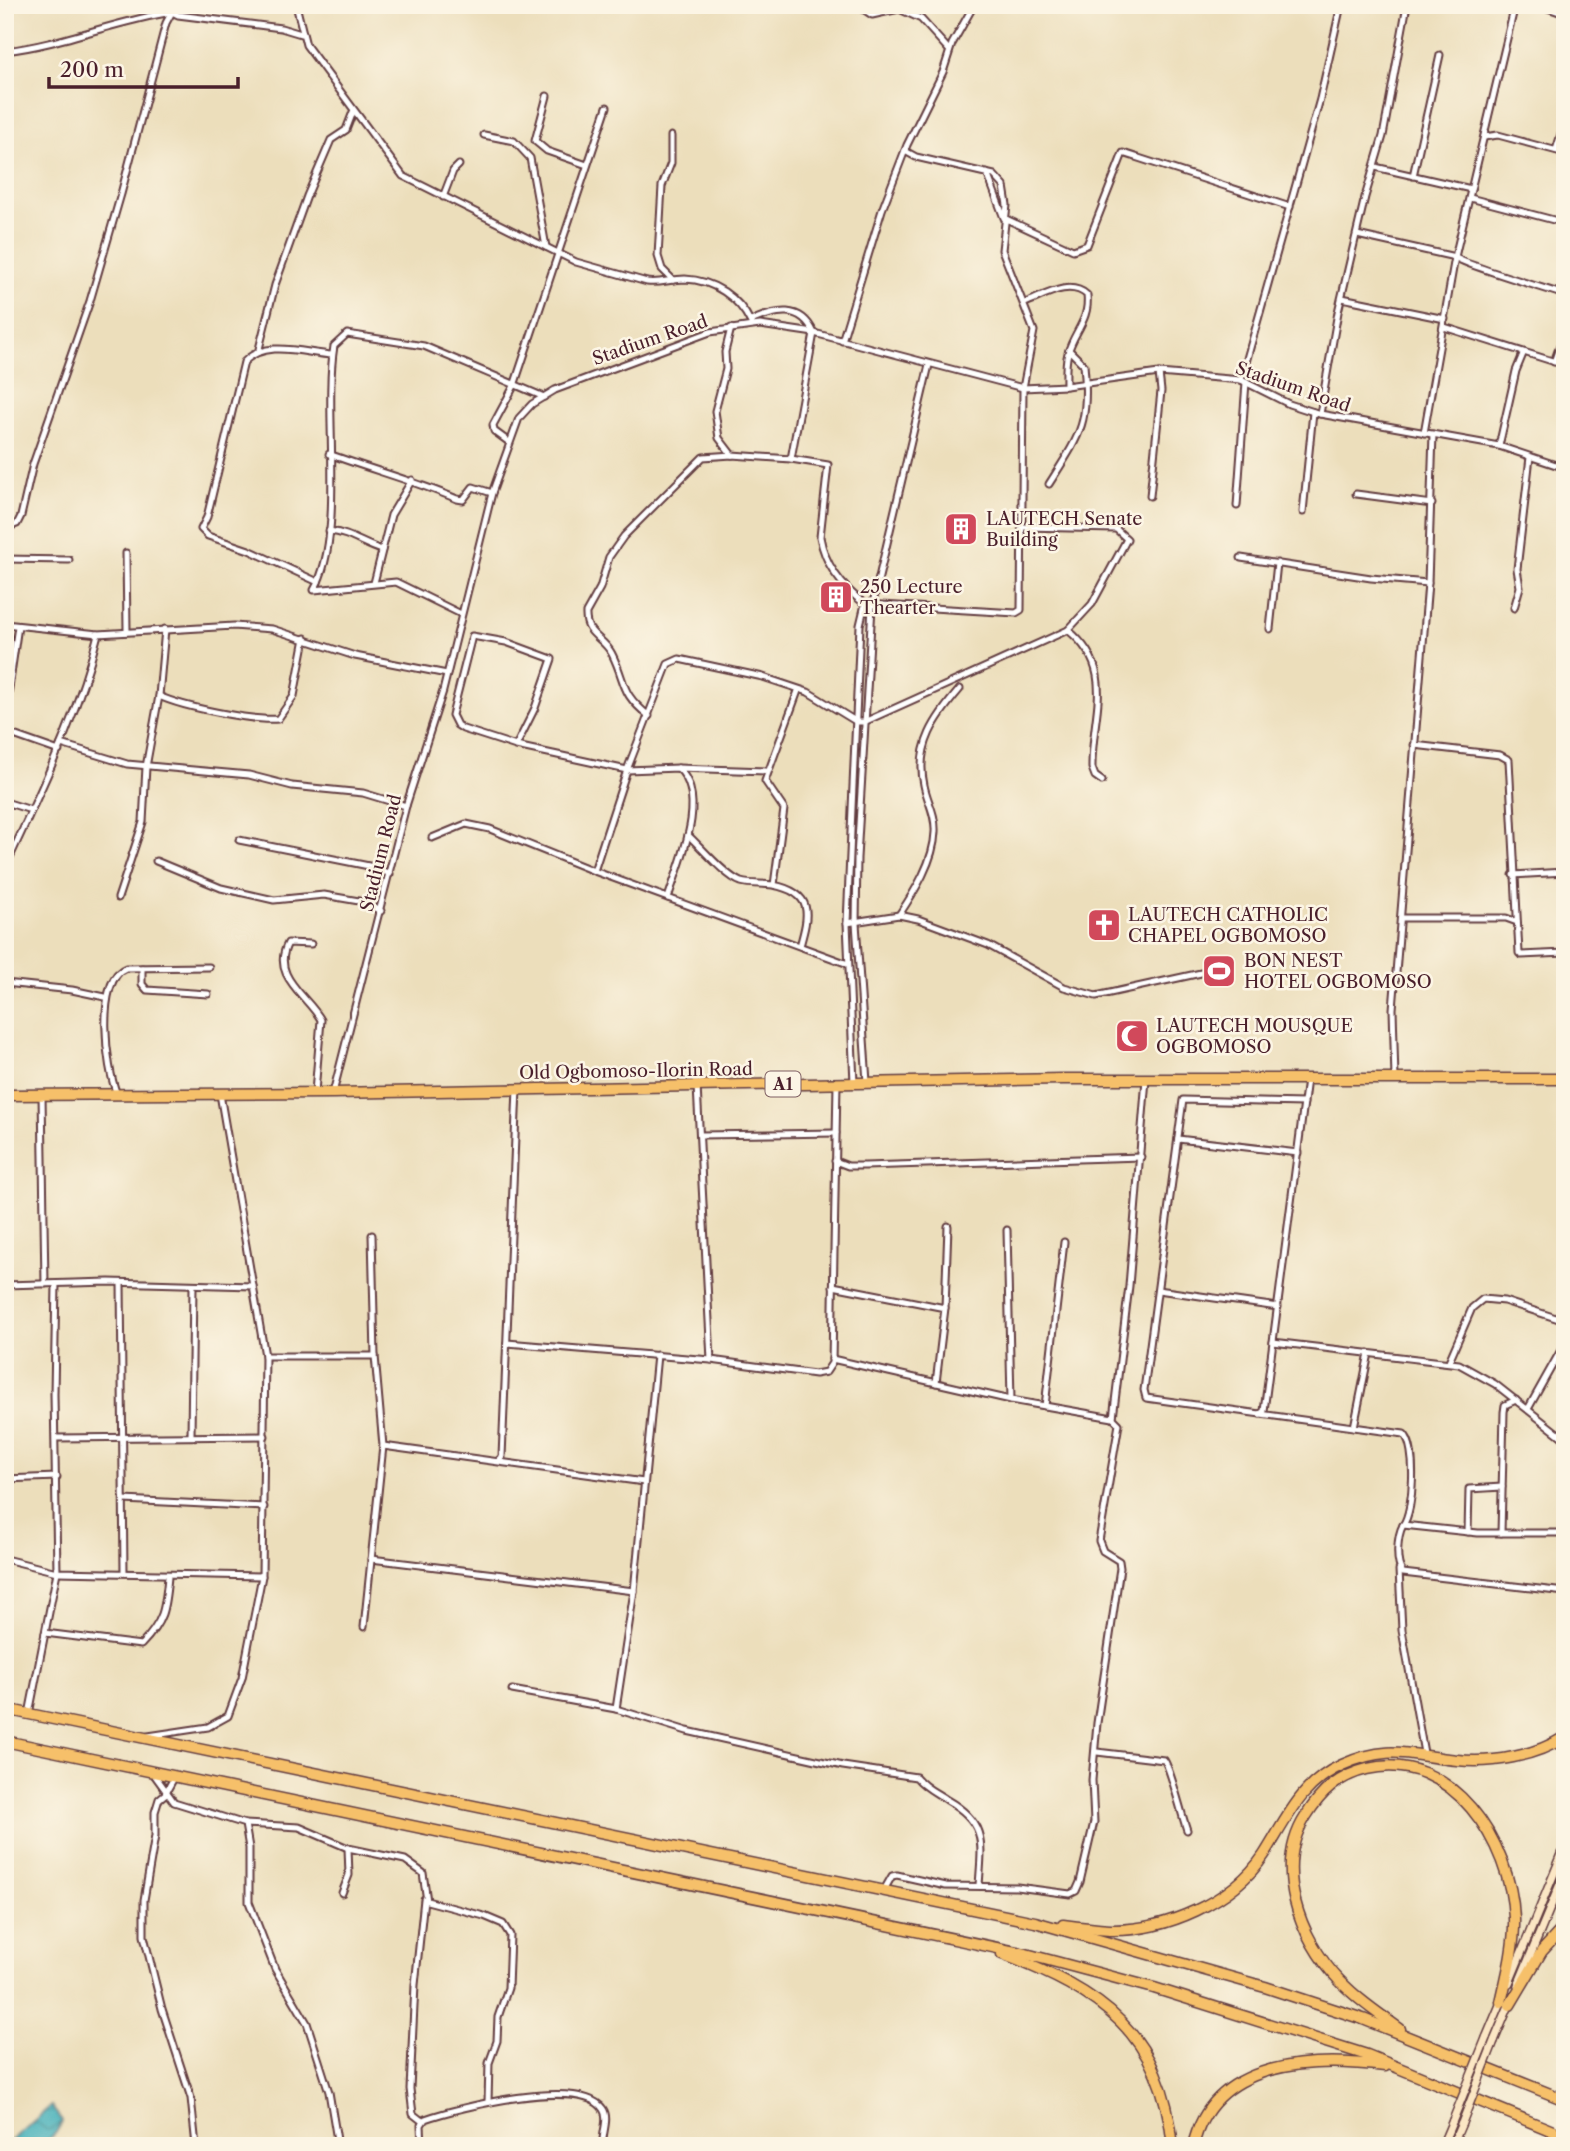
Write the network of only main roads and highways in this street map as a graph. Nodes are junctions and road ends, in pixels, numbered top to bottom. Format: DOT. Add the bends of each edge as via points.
graph roads {
  1 [pos="1563,1079"];
  2 [pos="5,1095"];
  3 [pos="5,1709"];
  4 [pos="1565,1737"];
  5 [pos="5,1741"];
  6 [pos="1035,1923"];
  7 [pos="1565,1926"];
  8 [pos="975,1944"];
  9 [pos="1409,2036"];
  10 [pos="1401,2068"];
  11 [pos="1565,2100"];
  12 [pos="1565,2136"];
  13 [pos="1173,2146"];
  14 [pos="1193,2146"];
  1 -- 2 [label="highway, Old Ogbomoso-Ilorin Road / A1" via="1146,1079"];
  3 -- 6 [label="highway"];
  4 -- 6 [label="highway" via="1500,1760 1379,1754 1327,1772 1297,1798 1247,1874 1199,1909 1157,1923 1113,1930"];
  5 -- 8 [label="highway"];
  6 -- 9 [label="highway" via="1265,1987"];
  7 -- 9 [label="highway" via="1505,2003 1514,1919 1506,1875 1483,1822 1449,1787 1422,1770 1388,1766 1351,1774 1320,1795 1298,1829 1289,1868 1292,1890 1312,1943 1337,1978"];
  8 -- 10 [label="highway" via="1154,1987"];
  8 -- 13 [label="highway" via="1045,1970 1109,2009 1135,2038 1153,2068 1163,2092"];
  9 -- 11 [label="highway"];
  10 -- 12 [label="highway"];
  10 -- 14 [label="highway" via="1319,2060 1249,2077 1215,2100"];
}
